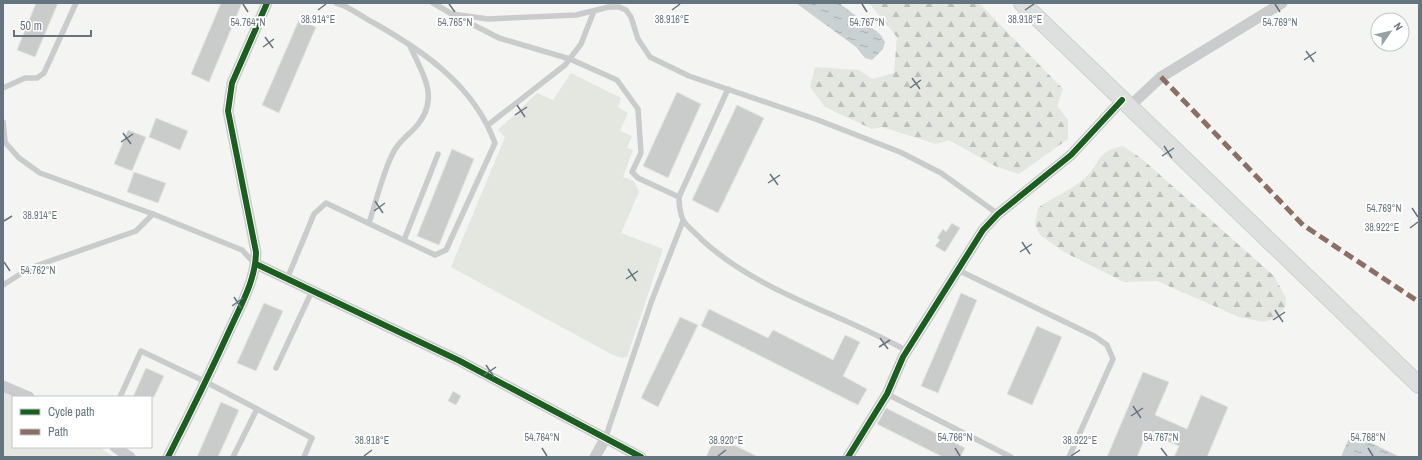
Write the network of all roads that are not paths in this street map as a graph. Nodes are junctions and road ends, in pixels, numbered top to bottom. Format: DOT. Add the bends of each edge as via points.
graph roads {
  1 [pos="76,3"];
  2 [pos="267,3"];
  3 [pos="336,3"];
  4 [pos="433,3"];
  5 [pos="1022,3"];
  6 [pos="1282,3"];
  7 [pos="594,11"];
  8 [pos="452,14"];
  9 [pos="409,43"];
  10 [pos="570,58"];
  11 [pos="3,88"];
  12 [pos="728,89"];
  13 [pos="1125,104"];
  14 [pos="3,122"];
  15 [pos="488,125"];
  16 [pos="4,140"];
  17 [pos="438,154"];
  18 [pos="679,197"];
  19 [pos="153,214"];
  20 [pos="998,214"];
  21 [pos="684,221"];
  22 [pos="369,223"];
  23 [pos="404,240"];
  24 [pos="256,264"];
  25 [pos="958,270"];
  26 [pos="287,279"];
  27 [pos="3,285"];
  28 [pos="312,291"];
  29 [pos="907,351"];
  30 [pos="276,368"];
  31 [pos="206,382"];
  32 [pos="1419,385"];
  33 [pos="3,386"];
  34 [pos="887,394"];
  35 [pos="27,396"];
  36 [pos="120,396"];
  37 [pos="257,409"];
  38 [pos="605,439"];
  39 [pos="116,448"];
  40 [pos="130,457"];
  41 [pos="168,457"];
  42 [pos="233,457"];
  43 [pos="304,457"];
  44 [pos="596,457"];
  45 [pos="640,457"];
  46 [pos="848,457"];
  47 [pos="1011,457"];
  48 [pos="1069,457"];
  1 -- 11 [label="lane" via="44,73 37,78 25,78"];
  2 -- 24 [label="street" via="232,83 228,111 256,252"];
  3 -- 9 [label="lane"];
  4 -- 8 [label="lane"];
  5 -- 13 [label="main road"];
  6 -- 13 [label="street" via="1161,77"];
  7 -- 8 [label="lane" via="576,15 488,19"];
  7 -- 10 [label="lane" via="581,44"];
  7 -- 12 [label="lane" via="619,7 626,10 638,39 650,58 689,76"];
  8 -- 10 [label="lane" via="499,38"];
  9 -- 15 [label="lane" via="465,90"];
  9 -- 22 [label="lane" via="428,85 430,99 419,123 401,140 392,154"];
  10 -- 15 [label="lane"];
  10 -- 18 [label="lane" via="617,80 638,109 641,153 632,172 638,178"];
  12 -- 18 [label="lane"];
  12 -- 20 [label="lane" via="900,152 941,173"];
  13 -- 20 [label="street" via="1071,155"];
  13 -- 32 [label="main road"];
  14 -- 16 [label="lane"];
  15 -- 23 [label="lane" via="495,143 446,250 435,255"];
  16 -- 19 [label="lane" via="19,158 40,173"];
  17 -- 23 [label="lane"];
  18 -- 21 [label="lane" via="679,207"];
  19 -- 24 [label="lane" via="242,250"];
  19 -- 27 [label="lane" via="136,231 30,268"];
  20 -- 25 [label="street" via="983,230"];
  21 -- 29 [label="lane" via="716,253 763,282 883,337"];
  21 -- 38 [label="lane" via="652,300"];
  22 -- 23 [label="lane"];
  22 -- 26 [label="lane" via="326,203 314,214"];
  24 -- 26 [label="street"];
  24 -- 31 [label="street"];
  25 -- 29 [label="street"];
  25 -- 48 [label="lane" via="1094,336 1107,345 1112,358"];
  26 -- 28 [label="street"];
  28 -- 30 [label="lane"];
  28 -- 38 [label="street" via="458,360"];
  29 -- 34 [label="street"];
  31 -- 36 [label="lane" via="141,351"];
  31 -- 37 [label="lane"];
  31 -- 41 [label="street"];
  33 -- 35 [label="street"];
  34 -- 46 [label="street"];
  34 -- 47 [label="lane"];
  37 -- 42 [label="lane"];
  37 -- 43 [label="lane" via="312,438"];
  38 -- 44 [label="street"];
  38 -- 45 [label="street"];
  39 -- 40 [label="street"];
}
